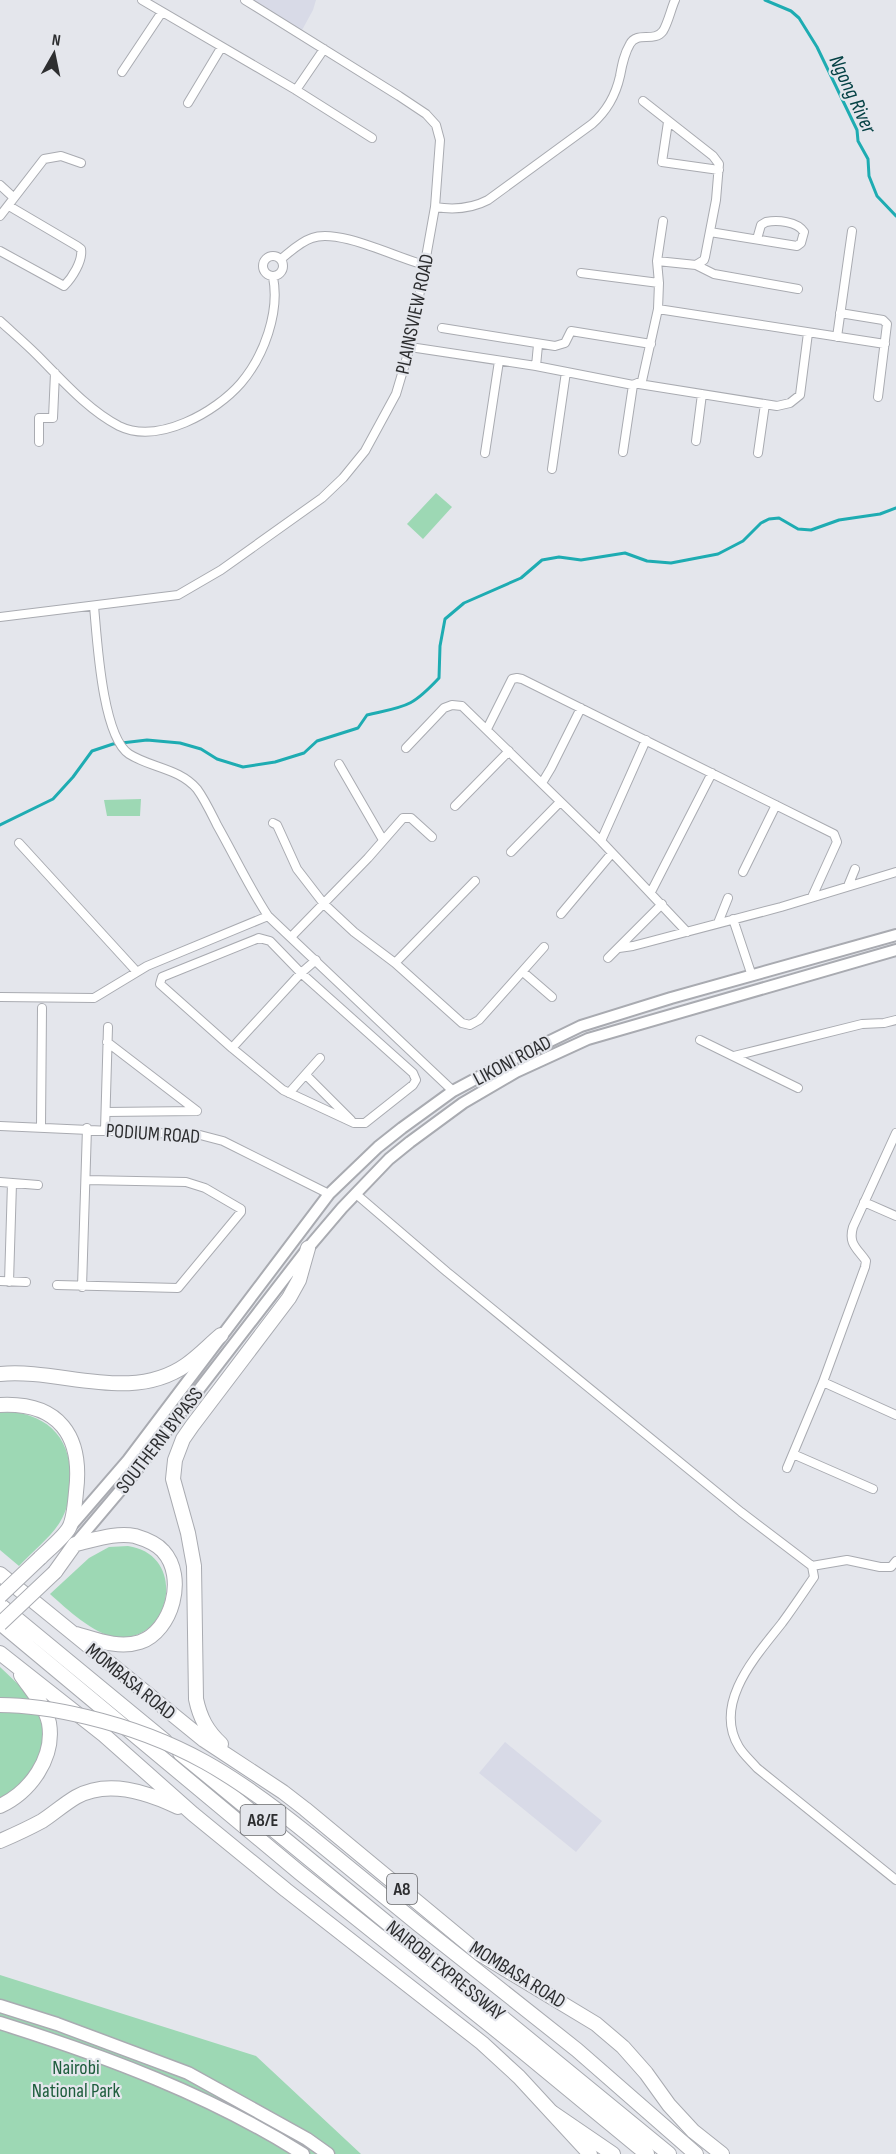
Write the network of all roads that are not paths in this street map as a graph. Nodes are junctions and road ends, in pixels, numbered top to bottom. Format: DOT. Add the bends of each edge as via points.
graph roads {
  1 [pos="142,0"];
  2 [pos="245,0"];
  3 [pos="675,0"];
  4 [pos="162,12"];
  5 [pos="221,48"];
  6 [pos="324,49"];
  7 [pos="122,72"];
  8 [pos="296,90"];
  9 [pos="642,101"];
  10 [pos="188,103"];
  11 [pos="668,122"];
  12 [pos="372,138"];
  13 [pos="81,163"];
  14 [pos="719,170"];
  15 [pos="0,185"];
  16 [pos="13,197"];
  17 [pos="9,206"];
  18 [pos="435,207"];
  19 [pos="0,216"];
  20 [pos="663,221"];
  21 [pos="852,231"];
  22 [pos="710,232"];
  23 [pos="757,239"];
  24 [pos="0,251"];
  25 [pos="281,259"];
  26 [pos="657,261"];
  27 [pos="425,265"];
  28 [pos="696,265"];
  29 [pos="581,273"];
  30 [pos="273,277"];
  31 [pos="659,283"];
  32 [pos="798,289"];
  33 [pos="658,309"];
  34 [pos="840,313"];
  35 [pos="0,321"];
  36 [pos="442,328"];
  37 [pos="808,333"];
  38 [pos="837,338"];
  39 [pos="651,344"];
  40 [pos="885,344"];
  41 [pos="538,345"];
  42 [pos="410,347"];
  43 [pos="499,361"];
  44 [pos="536,366"];
  45 [pos="566,372"];
  46 [pos="55,373"];
  47 [pos="636,384"];
  48 [pos="702,394"];
  49 [pos="878,397"];
  50 [pos="765,404"];
  51 [pos="696,441"];
  52 [pos="39,442"];
  53 [pos="623,452"];
  54 [pos="485,453"];
  55 [pos="758,453"];
  56 [pos="552,469"];
  57 [pos="94,606"];
  58 [pos="0,617"];
  59 [pos="581,708"];
  60 [pos="487,729"];
  61 [pos="646,740"];
  62 [pos="406,748"];
  63 [pos="509,751"];
  64 [pos="339,764"];
  65 [pos="712,773"];
  66 [pos="542,783"];
  67 [pos="560,802"];
  68 [pos="776,805"];
  69 [pos="455,806"];
  70 [pos="273,823"];
  71 [pos="432,837"];
  72 [pos="383,840"];
  73 [pos="601,841"];
  74 [pos="19,843"];
  75 [pos="511,852"];
  76 [pos="612,852"];
  77 [pos="855,869"];
  78 [pos="743,872"];
  79 [pos="896,872"];
  80 [pos="475,881"];
  81 [pos="848,886"];
  82 [pos="651,892"];
  83 [pos="812,897"];
  84 [pos="728,898"];
  85 [pos="324,904"];
  86 [pos="662,904"];
  87 [pos="561,914"];
  88 [pos="268,916"];
  89 [pos="733,919"];
  90 [pos="718,924"];
  91 [pos="687,932"];
  92 [pos="896,935"];
  93 [pos="291,937"];
  94 [pos="544,948"];
  95 [pos="619,948"];
  96 [pos="896,950"];
  97 [pos="609,958"];
  98 [pos="316,960"];
  99 [pos="396,963"];
  100 [pos="137,972"];
  101 [pos="522,972"];
  102 [pos="301,973"];
  103 [pos="752,976"];
  104 [pos="0,997"];
  105 [pos="552,997"];
  106 [pos="42,1008"];
  107 [pos="896,1020"];
  108 [pos="108,1027"];
  109 [pos="700,1040"];
  110 [pos="107,1042"];
  111 [pos="232,1048"];
  112 [pos="734,1056"];
  113 [pos="320,1058"];
  114 [pos="306,1075"];
  115 [pos="798,1088"];
  116 [pos="453,1091"];
  117 [pos="289,1093"];
  118 [pos="463,1103"];
  119 [pos="106,1112"];
  120 [pos="354,1123"];
  121 [pos="0,1126"];
  122 [pos="41,1127"];
  123 [pos="87,1128"];
  124 [pos="105,1130"];
  125 [pos="895,1136"];
  126 [pos="86,1180"];
  127 [pos="0,1182"];
  128 [pos="12,1183"];
  129 [pos="38,1185"];
  130 [pos="329,1194"];
  131 [pos="356,1194"];
  132 [pos="864,1202"];
  133 [pos="896,1216"];
  134 [pos="308,1248"];
  135 [pos="4,1281"];
  136 [pos="27,1282"];
  137 [pos="57,1285"];
  138 [pos="82,1287"];
  139 [pos="221,1335"];
  140 [pos="0,1374"];
  141 [pos="824,1382"];
  142 [pos="0,1404"];
  143 [pos="895,1411"];
  144 [pos="793,1454"];
  145 [pos="787,1468"];
  146 [pos="873,1489"];
  147 [pos="69,1528"];
  148 [pos="75,1544"];
  149 [pos="896,1562"];
  150 [pos="812,1566"];
  151 [pos="0,1574"];
  152 [pos="0,1596"];
  153 [pos="0,1605"];
  154 [pos="0,1624"];
  155 [pos="71,1633"];
  156 [pos="0,1653"];
  157 [pos="13,1664"];
  158 [pos="0,1705"];
  159 [pos="237,1761"];
  160 [pos="0,1806"];
  161 [pos="193,1814"];
  162 [pos="0,1840"];
  163 [pos="896,1880"];
  164 [pos="480,1954"];
  165 [pos="507,1995"];
  166 [pos="0,2006"];
  167 [pos="0,2023"];
  168 [pos="553,2113"];
  169 [pos="303,2154"];
  170 [pos="328,2154"];
  171 [pos="590,2154"];
  172 [pos="613,2154"];
  173 [pos="647,2154"];
  174 [pos="669,2154"];
  175 [pos="696,2154"];
  176 [pos="722,2154"];
  1 -- 4 [label="street"];
  2 -- 6 [label="street, PLAINSVIEW ROAD"];
  3 -- 18 [label="street" via="662,32 632,41 605,112 592,124 488,200 459,209"];
  4 -- 5 [label="street"];
  4 -- 7 [label="street"];
  5 -- 8 [label="street"];
  5 -- 10 [label="street"];
  6 -- 8 [label="street"];
  6 -- 18 [label="street, PLAINSVIEW ROAD" via="432,120 440,140"];
  8 -- 12 [label="street"];
  9 -- 11 [label="street"];
  11 -- 14 [label="street" via="712,156"];
  11 -- 14 [label="street" via="662,162"];
  13 -- 16 [label="street" via="61,156 44,159"];
  14 -- 22 [label="street"];
  15 -- 16 [label="street"];
  16 -- 17 [label="street"];
  17 -- 19 [label="street"];
  17 -- 24 [label="street" via="80,248 82,255 64,286"];
  18 -- 27 [label="street, PLAINSVIEW ROAD"];
  20 -- 26 [label="street"];
  21 -- 34 [label="street"];
  22 -- 23 [label="street"];
  22 -- 28 [label="street" via="704,260"];
  23 -- 23 [label="street" via="761,225 766,222 795,224 804,232 797,246"];
  25 -- 27 [label="street" via="301,242 336,236"];
  25 -- 30 [label="street" via="284,266"];
  25 -- 30 [label="street" via="267,257 263,262 262,270"];
  26 -- 28 [label="street"];
  26 -- 31 [label="street"];
  27 -- 42 [label="street, PLAINSVIEW ROAD"];
  28 -- 32 [label="street" via="714,274"];
  29 -- 31 [label="street"];
  30 -- 46 [label="street" via="271,326 253,365 224,399 183,424 159,431 137,432 120,427"];
  31 -- 33 [label="street"];
  33 -- 37 [label="street"];
  33 -- 39 [label="street"];
  34 -- 38 [label="street"];
  34 -- 40 [label="street" via="883,320 887,326"];
  35 -- 46 [label="street"];
  36 -- 41 [label="street"];
  37 -- 38 [label="street"];
  37 -- 50 [label="street" via="800,394 784,405"];
  38 -- 40 [label="street"];
  39 -- 41 [label="street" via="571,331 562,345"];
  39 -- 47 [label="street" via="642,381"];
  40 -- 49 [label="street"];
  41 -- 44 [label="street"];
  42 -- 43 [label="street"];
  42 -- 57 [label="street, PLAINSVIEW ROAD" via="396,394 373,439 351,470 322,498 221,570 178,595"];
  43 -- 44 [label="street"];
  43 -- 54 [label="street"];
  44 -- 45 [label="street"];
  45 -- 47 [label="street"];
  45 -- 56 [label="street"];
  46 -- 52 [label="street" via="53,418 39,418"];
  47 -- 48 [label="street"];
  47 -- 53 [label="street"];
  48 -- 50 [label="street"];
  48 -- 51 [label="street"];
  50 -- 55 [label="street"];
  57 -- 58 [label="street, PLAINSVIEW ROAD"];
  57 -- 88 [label="street" via="108,712 115,735 127,753 190,781"];
  59 -- 60 [label="street" via="515,678"];
  59 -- 61 [label="street"];
  59 -- 66 [label="street"];
  60 -- 62 [label="street" via="462,706 448,705"];
  60 -- 63 [label="street"];
  61 -- 65 [label="street"];
  61 -- 73 [label="street"];
  63 -- 66 [label="street"];
  63 -- 69 [label="street"];
  64 -- 72 [label="street"];
  65 -- 68 [label="street"];
  65 -- 82 [label="street"];
  66 -- 67 [label="street"];
  67 -- 73 [label="street"];
  67 -- 75 [label="street"];
  68 -- 78 [label="street"];
  68 -- 83 [label="street" via="837,838"];
  70 -- 85 [label="street" via="278,825 302,878"];
  71 -- 72 [label="street" via="407,816"];
  72 -- 85 [label="street"];
  73 -- 76 [label="street"];
  74 -- 100 [label="street"];
  76 -- 82 [label="street"];
  76 -- 87 [label="street"];
  77 -- 81 [label="street"];
  79 -- 81 [label="street"];
  80 -- 99 [label="street"];
  81 -- 83 [label="street"];
  82 -- 86 [label="street"];
  83 -- 89 [label="street"];
  84 -- 90 [label="street"];
  85 -- 93 [label="street"];
  85 -- 99 [label="street"];
  86 -- 91 [label="street"];
  86 -- 95 [label="street"];
  88 -- 93 [label="street"];
  88 -- 100 [label="street"];
  89 -- 90 [label="street"];
  89 -- 103 [label="street"];
  90 -- 91 [label="street"];
  91 -- 95 [label="street"];
  92 -- 103 [label="main road, LIKONI ROAD"];
  93 -- 98 [label="street"];
  94 -- 101 [label="street"];
  95 -- 97 [label="street"];
  96 -- 118 [label="main road, LIKONI ROAD" via="598,1035 516,1072"];
  98 -- 102 [label="street"];
  98 -- 116 [label="street"];
  99 -- 101 [label="street" via="462,1023 470,1025"];
  100 -- 104 [label="street" via="94,998"];
  101 -- 105 [label="street"];
  102 -- 111 [label="street"];
  102 -- 111 [label="street" via="270,940 259,938 162,977 161,986"];
  102 -- 120 [label="street" via="413,1073 416,1080 365,1123"];
  103 -- 116 [label="main road, LIKONI ROAD" via="581,1026"];
  106 -- 122 [label="street"];
  107 -- 112 [label="street" via="862,1024"];
  108 -- 110 [label="street"];
  109 -- 112 [label="street"];
  110 -- 119 [label="street"];
  110 -- 119 [label="street" via="197,1111"];
  111 -- 117 [label="street"];
  112 -- 115 [label="street"];
  113 -- 114 [label="street"];
  114 -- 117 [label="street"];
  114 -- 120 [label="street"];
  116 -- 118 [label="main road"];
  116 -- 130 [label="main road, LIKONI ROAD" via="378,1147"];
  117 -- 120 [label="street"];
  118 -- 131 [label="main road, LIKONI ROAD" via="410,1142"];
  119 -- 124 [label="street"];
  121 -- 122 [label="street, PODIUM ROAD"];
  122 -- 123 [label="street, PODIUM ROAD"];
  123 -- 124 [label="street, PODIUM ROAD"];
  123 -- 126 [label="street"];
  124 -- 130 [label="street, PODIUM ROAD" via="212,1137"];
  125 -- 132 [label="street"];
  126 -- 138 [label="street"];
  126 -- 138 [label="street" via="186,1182 205,1188 241,1210 178,1288"];
  127 -- 128 [label="street"];
  128 -- 129 [label="street"];
  128 -- 135 [label="street"];
  130 -- 139 [label="main road, LIKONI ROAD"];
  131 -- 134 [label="main road, LIKONI ROAD"];
  131 -- 150 [label="street" via="741,1512"];
  132 -- 133 [label="street"];
  132 -- 141 [label="street" via="851,1242 866,1261 865,1267"];
  134 -- 148 [label="main road, SOUTHERN BYPASS"];
  134 -- 159 [label="highway" via="289,1299 183,1440 173,1479 194,1566 199,1714 210,1734"];
  135 -- 136 [label="street"];
  137 -- 138 [label="street"];
  139 -- 140 [label="highway" via="185,1366 135,1384 17,1372"];
  139 -- 147 [label="main road, SOUTHERN BYPASS" via="128,1460"];
  141 -- 143 [label="street"];
  141 -- 144 [label="street"];
  142 -- 147 [label="highway" via="42,1410 64,1426 74,1444 78,1474"];
  144 -- 145 [label="street"];
  144 -- 146 [label="street"];
  147 -- 152 [label="highway, SOUTHERN BYPASS, bridge"];
  148 -- 154 [label="highway, SOUTHERN BYPASS, bridge" via="55,1572"];
  148 -- 155 [label="highway" via="115,1536 147,1540 163,1551 170,1562 174,1599 159,1629 140,1642 120,1645"];
  149 -- 150 [label="street" via="891,1567 847,1560"];
  150 -- 163 [label="street" via="813,1577 738,1686 732,1705 732,1729 738,1746 757,1768"];
  151 -- 155 [label="highway, A8"];
  153 -- 174 [label="highway, NAIROBI EXPRESSWAY / A8/E"];
  154 -- 173 [label="highway, NAIROBI EXPRESSWAY / A8/E"];
  155 -- 159 [label="highway, MOMBASA ROAD / A8" via="204,1740"];
  156 -- 157 [label="highway"];
  157 -- 160 [label="highway" via="44,1708 49,1743 35,1777 23,1792"];
  157 -- 161 [label="highway" via="104,1735"];
  158 -- 165 [label="highway, bridge" via="56,1710 131,1728 177,1746 245,1785"];
  159 -- 164 [label="highway, MOMBASA ROAD / A8" via="297,1804"];
  161 -- 162 [label="highway" via="135,1790 92,1790"];
  161 -- 168 [label="highway" via="482,2043"];
  164 -- 165 [label="highway" via="482,1963"];
  164 -- 176 [label="highway, MOMBASA ROAD / A8" via="596,2024 623,2047 693,2131"];
  165 -- 175 [label="highway"];
  166 -- 170 [label="main road" via="188,2073"];
  167 -- 169 [label="main road" via="80,2048 184,2090"];
  168 -- 171 [label="highway"];
  168 -- 172 [label="highway"];
}
